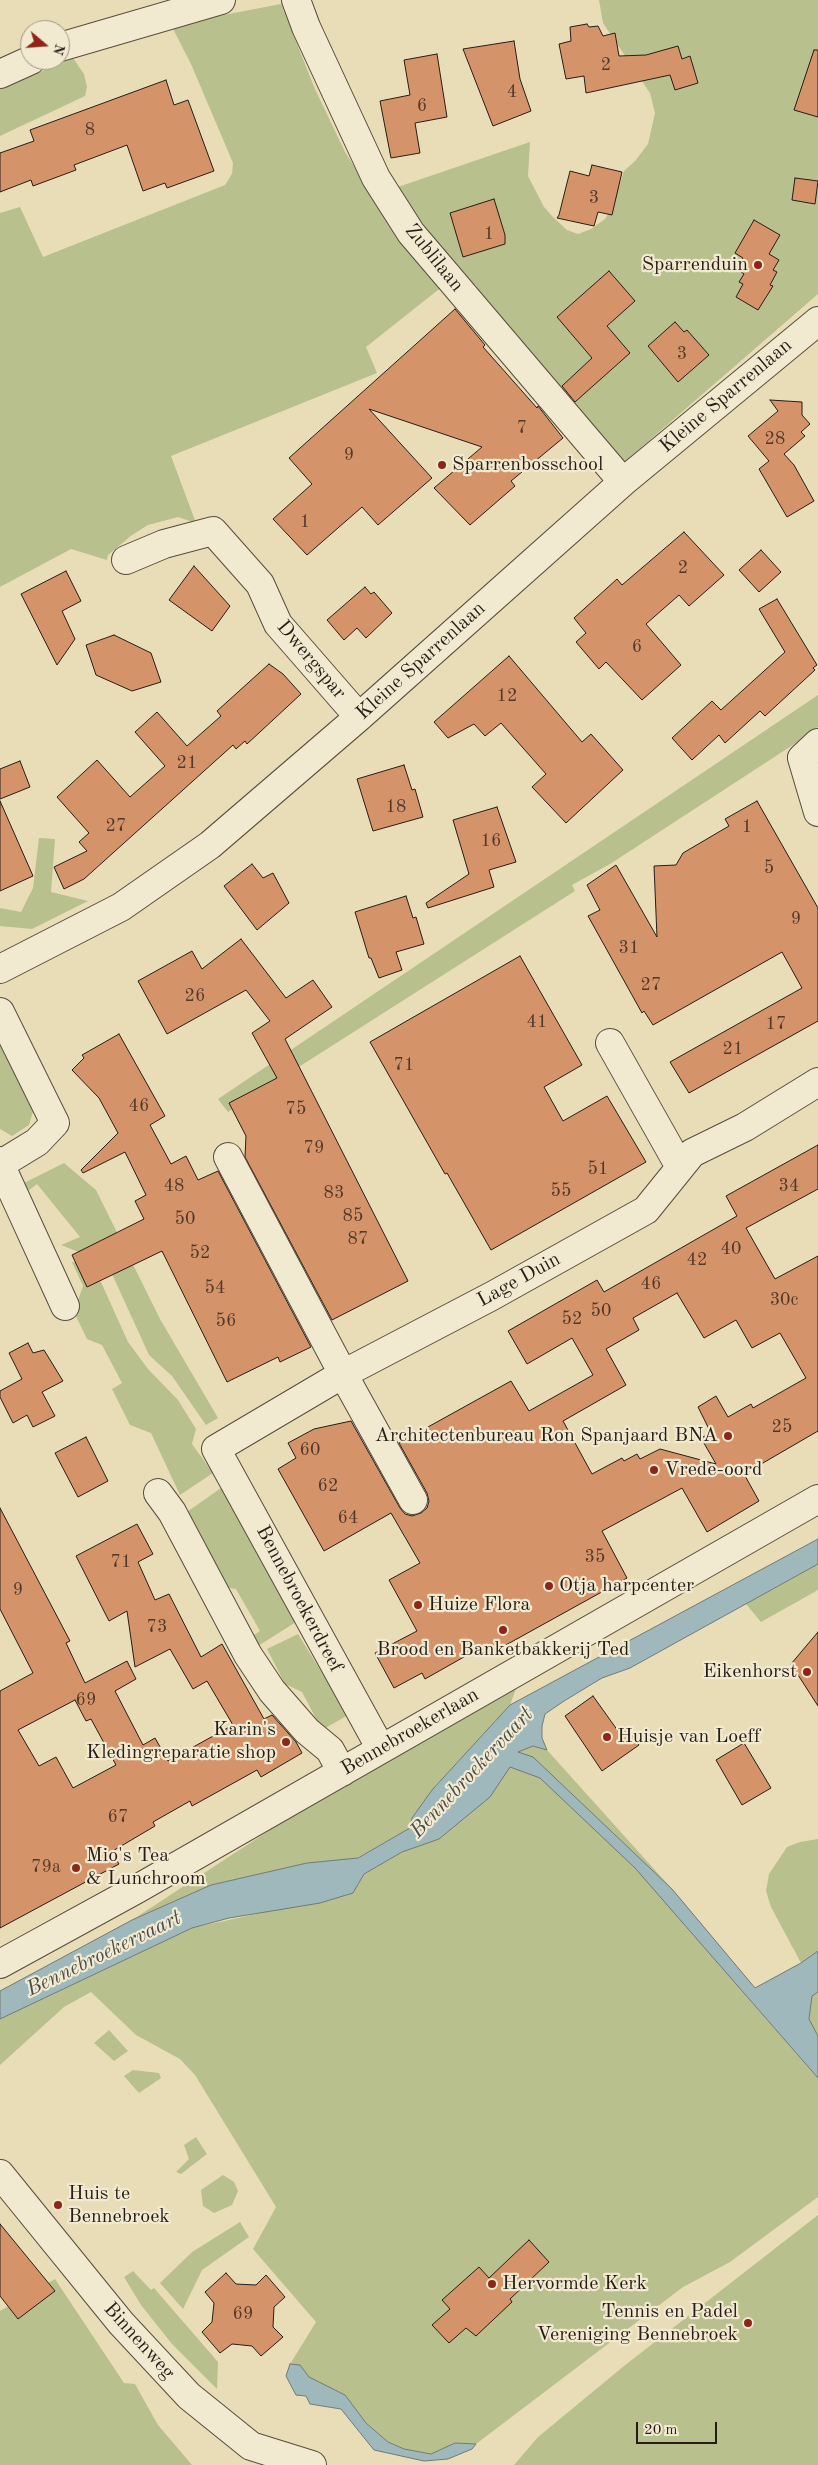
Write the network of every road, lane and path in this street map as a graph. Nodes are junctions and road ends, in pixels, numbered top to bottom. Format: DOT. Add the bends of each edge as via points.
graph roads {
  1 [pos="221,0"];
  2 [pos="296,0"];
  3 [pos="70,44"];
  4 [pos="20,65"];
  5 [pos="0,74"];
  6 [pos="816,325"];
  7 [pos="623,482"];
  8 [pos="126,560"];
  9 [pos="358,716"];
  10 [pos="818,743"];
  11 [pos="818,812"];
  12 [pos="0,969"];
  13 [pos="0,1012"];
  14 [pos="610,1044"];
  15 [pos="818,1082"];
  16 [pos="228,1157"];
  17 [pos="0,1163"];
  18 [pos="680,1167"];
  19 [pos="65,1306"];
  20 [pos="343,1374"];
  21 [pos="216,1449"];
  22 [pos="158,1493"];
  23 [pos="818,1499"];
  24 [pos="414,1500"];
  25 [pos="381,1749"];
  26 [pos="342,1772"];
  27 [pos="0,1964"];
  28 [pos="0,2174"];
  29 [pos="312,2465"];
  1 -- 3 [label="street"];
  2 -- 7 [label="street, Zublilaan" via="376,178 411,233"];
  4 -- 5 [label="street"];
  6 -- 7 [label="street, Kleine Sparrenlaan"];
  7 -- 9 [label="street, Kleine Sparrenlaan"];
  8 -- 9 [label="street, Dwergspar" via="164,544 213,531 260,584 278,624"];
  9 -- 12 [label="street, Kleine Sparrenlaan" via="210,845 129,902"];
  10 -- 11 [label="street" via="802,758"];
  13 -- 17 [label="street" via="55,1123 37,1142"];
  14 -- 18 [label="street"];
  15 -- 18 [label="street, Lage Duin" via="745,1127 692,1153"];
  16 -- 20 [label="street"];
  17 -- 19 [label="street"];
  18 -- 20 [label="street, Lage Duin" via="646,1210"];
  20 -- 21 [label="street, Lage Duin"];
  20 -- 24 [label="street"];
  21 -- 25 [label="street, Bennebroekerdreef"];
  22 -- 26 [label="street" via="172,1512 248,1655 272,1691 330,1750"];
  23 -- 25 [label="street, Bennebroekerlaan"];
  25 -- 26 [label="street, Bennebroekerlaan"];
  26 -- 27 [label="street, Bennebroekerlaan"];
  28 -- 29 [label="street, Binnenweg" via="121,2323 189,2396 251,2446"];
}
